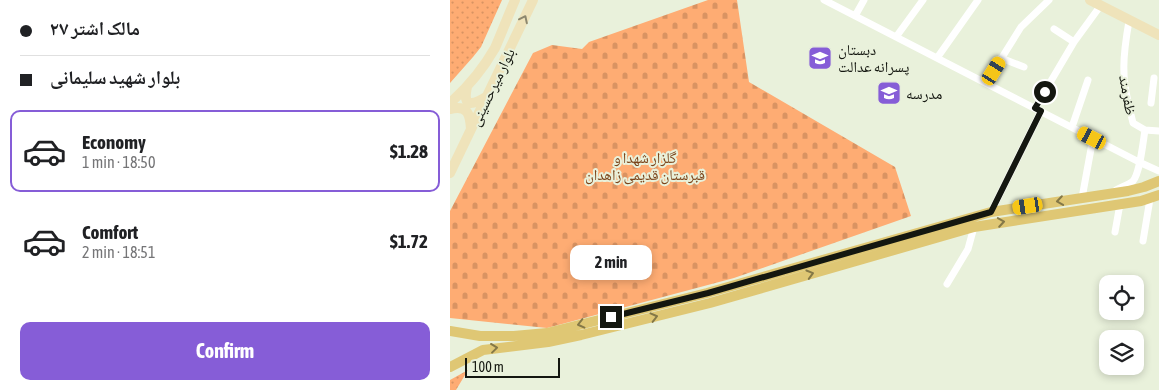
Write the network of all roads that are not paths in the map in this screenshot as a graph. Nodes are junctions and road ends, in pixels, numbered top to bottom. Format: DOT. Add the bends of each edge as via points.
graph roads {
  1 [pos="515,0"];
  2 [pos="533,0"];
  3 [pos="824,0"];
  4 [pos="864,0"];
  5 [pos="923,0"];
  6 [pos="978,0"];
  7 [pos="1048,0"];
  8 [pos="1090,0"];
  9 [pos="1100,5"];
  10 [pos="855,16"];
  11 [pos="1129,21"];
  12 [pos="1054,29"];
  13 [pos="1159,35"];
  14 [pos="896,37"];
  15 [pos="1074,42"];
  16 [pos="937,58"];
  17 [pos="1001,58"];
  18 [pos="1024,67"];
  19 [pos="1154,78"];
  20 [pos="1088,80"];
  21 [pos="986,83"];
  22 [pos="467,87"];
  23 [pos="487,96"];
  24 [pos="450,103"];
  25 [pos="1152,103"];
  26 [pos="450,109"];
  27 [pos="1038,110"];
  28 [pos="1072,128"];
  29 [pos="471,130"];
  30 [pos="1145,130"];
  31 [pos="1159,131"];
  32 [pos="1092,138"];
  33 [pos="1139,162"];
  34 [pos="1159,171"];
  35 [pos="450,173"];
  36 [pos="1159,180"];
  37 [pos="1099,196"];
  38 [pos="1155,197"];
  39 [pos="1082,198"];
  40 [pos="1120,204"];
  41 [pos="991,212"];
  42 [pos="974,227"];
  43 [pos="1115,232"];
  44 [pos="1143,241"];
  45 [pos="947,284"];
  46 [pos="450,331"];
  47 [pos="450,367"];
  1 -- 22 [label="main road, بلوار میرحسینی" via="495,47"];
  23 -- 2 [label="main road, بلوار میرحسینی, one-way"];
  3 -- 10 [label="street"];
  4 -- 10 [label="street"];
  5 -- 14 [label="street"];
  6 -- 16 [label="street"];
  7 -- 17 [label="street" via="1021,27"];
  8 -- 9 [label="main road"];
  9 -- 11 [label="main road"];
  9 -- 15 [label="street"];
  10 -- 14 [label="street"];
  11 -- 13 [label="main road"];
  11 -- 30 [label="street, ظفرمند" via="1124,73 1128,105 1133,123"];
  12 -- 15 [label="street"];
  14 -- 16 [label="street"];
  15 -- 27 [label="street"];
  16 -- 21 [label="street"];
  17 -- 18 [label="street"];
  17 -- 21 [label="street"];
  19 -- 25 [label="street"];
  20 -- 28 [label="street"];
  21 -- 27 [label="street"];
  22 -- 23 [label="main road" via="466,100 473,104"];
  22 -- 24 [label="main road, بلوار میرحسینی"];
  23 -- 29 [label="main road, بلوار میرحسینی"];
  26 -- 29 [label="main road" via="458,107 468,113"];
  27 -- 28 [label="street"];
  27 -- 41 [label="street"];
  28 -- 32 [label="street"];
  29 -- 35 [label="main road, بلوار میرحسینی"];
  30 -- 31 [label="street"];
  30 -- 33 [label="street, ظفرمند"];
  32 -- 33 [label="street"];
  32 -- 39 [label="street"];
  33 -- 34 [label="street"];
  33 -- 37 [label="street, ظفرمند" via="1133,181"];
  36 -- 37 [label="main road" via="1144,187"];
  37 -- 39 [label="main road"];
  38 -- 40 [label="main road"];
  38 -- 44 [label="street"];
  39 -- 41 [label="main road, one-way"];
  42 -- 40 [label="main road, one-way"];
  40 -- 43 [label="street"];
  41 -- 46 [label="main road, one-way" via="708,293 547,334 480,336"];
  42 -- 45 [label="street" via="968,249"];
  47 -- 42 [label="main road, one-way" via="483,350 581,336 710,303"];
}
